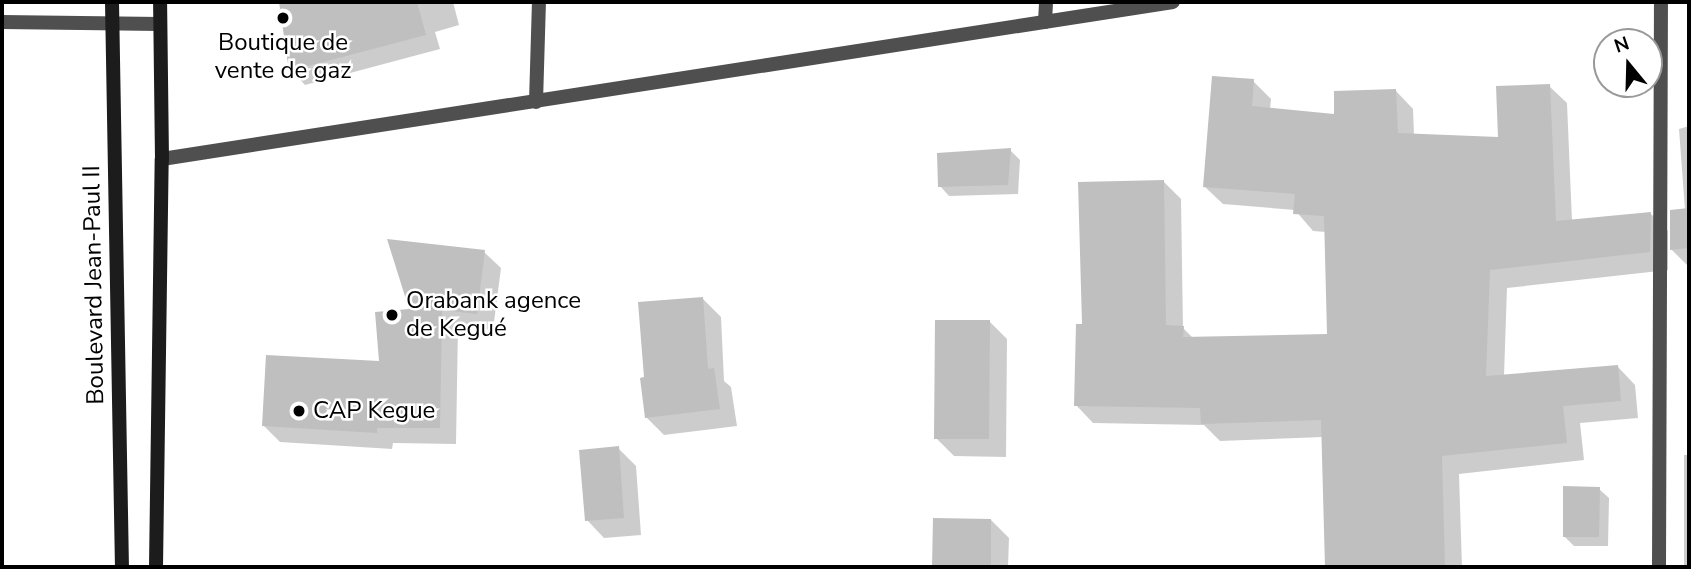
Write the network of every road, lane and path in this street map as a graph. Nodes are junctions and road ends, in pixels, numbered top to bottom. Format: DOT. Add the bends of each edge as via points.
graph roads {
  1 [pos="112,2"];
  2 [pos="160,2"];
  3 [pos="540,2"];
  4 [pos="1046,2"];
  5 [pos="1172,2"];
  6 [pos="1661,2"];
  7 [pos="2,22"];
  8 [pos="1045,22"];
  9 [pos="113,23"];
  10 [pos="160,24"];
  11 [pos="536,102"];
  12 [pos="162,159"];
  13 [pos="122,567"];
  14 [pos="156,567"];
  15 [pos="1659,567"];
  1 -- 9 [label="main road, Boulevard Jean-Paul II"];
  2 -- 10 [label="main road"];
  3 -- 11 [label="street"];
  4 -- 8 [label="street"];
  5 -- 8 [label="street"];
  6 -- 15 [label="street"];
  7 -- 9 [label="street"];
  8 -- 11 [label="street"];
  9 -- 10 [label="street"];
  9 -- 13 [label="main road, Boulevard Jean-Paul II"];
  10 -- 12 [label="main road"];
  11 -- 12 [label="street"];
  12 -- 14 [label="main road"];
}
